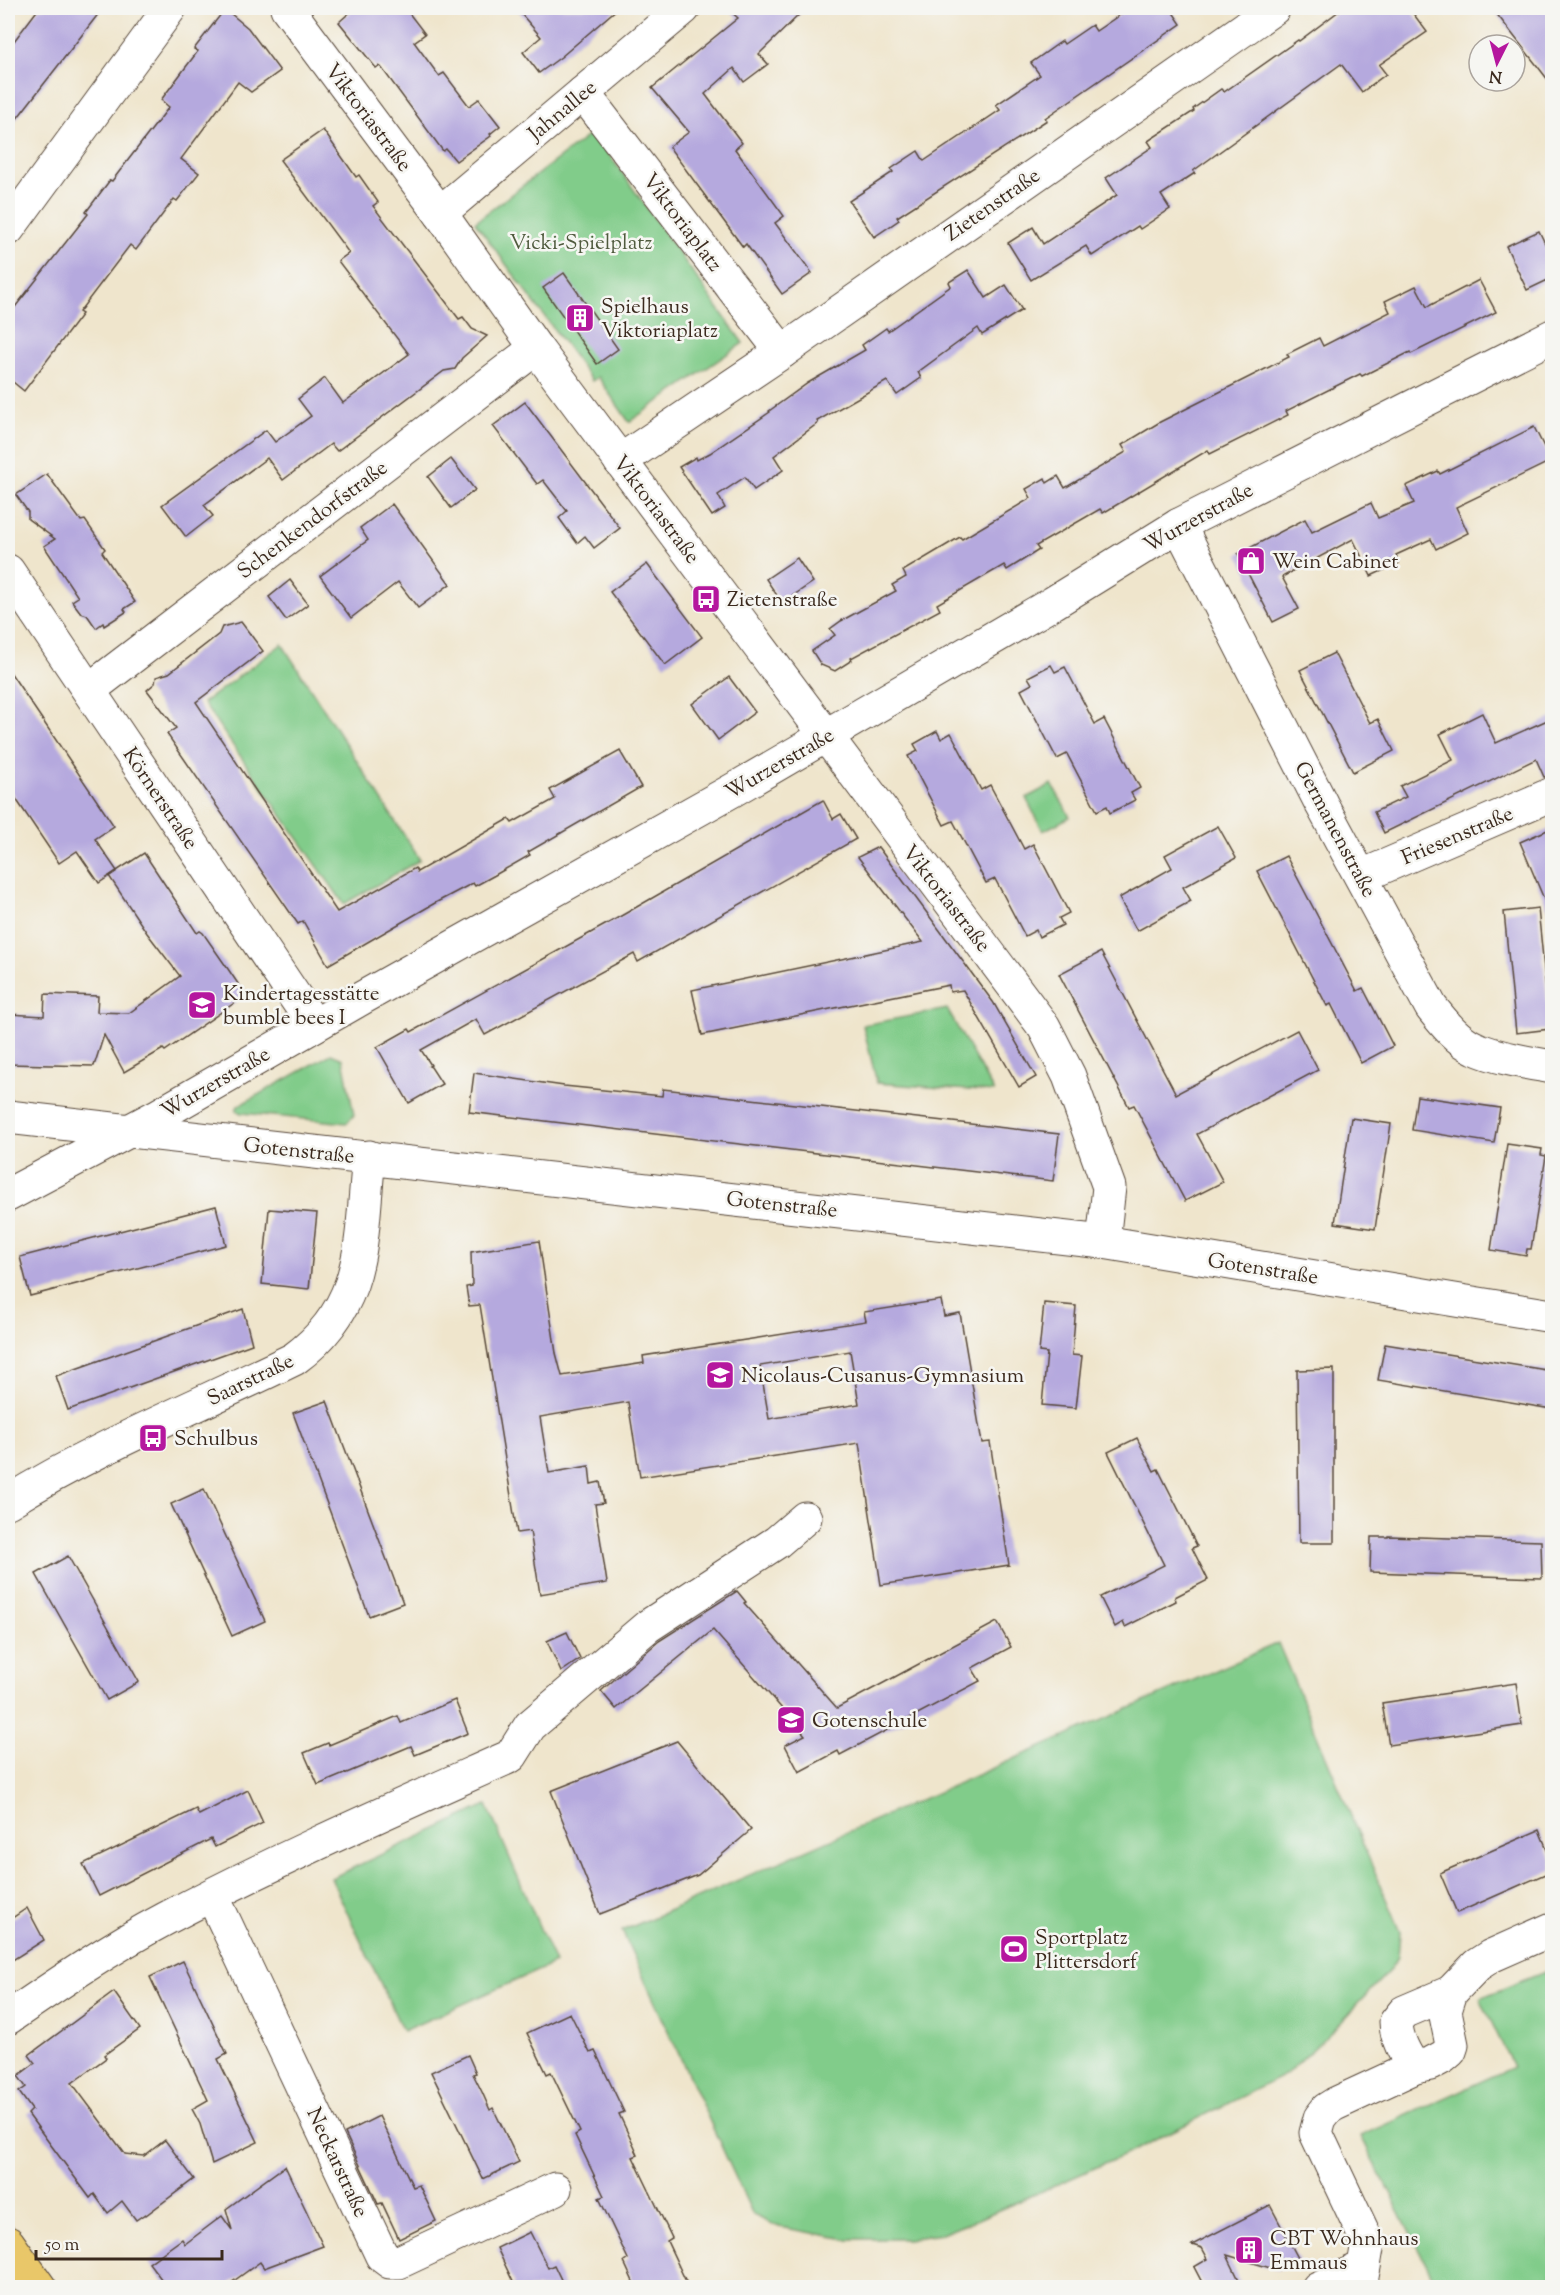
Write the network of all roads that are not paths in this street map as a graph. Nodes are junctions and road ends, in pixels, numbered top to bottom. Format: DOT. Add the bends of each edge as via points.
graph roads {
  1 [pos="170,8"];
  2 [pos="287,8"];
  3 [pos="684,8"];
  4 [pos="1274,8"];
  5 [pos="583,93"];
  6 [pos="440,213"];
  7 [pos="8,229"];
  8 [pos="1552,336"];
  9 [pos="536,348"];
  10 [pos="782,352"];
  11 [pos="620,461"];
  12 [pos="1179,525"];
  13 [pos="8,571"];
  14 [pos="89,690"];
  15 [pos="825,737"];
  16 [pos="1552,794"];
  17 [pos="1362,876"];
  18 [pos="314,1025"];
  19 [pos="1552,1067"];
  20 [pos="8,1117"];
  21 [pos="127,1131"];
  22 [pos="369,1157"];
  23 [pos="8,1195"];
  24 [pos="1103,1242"];
  25 [pos="1552,1316"];
  26 [pos="8,1502"];
  27 [pos="805,1518"];
  28 [pos="212,1895"];
  29 [pos="1552,1929"];
  30 [pos="1451,1992"];
  31 [pos="8,2018"];
  32 [pos="1415,2067"];
  33 [pos="555,2189"];
  34 [pos="8,2244"];
  35 [pos="1362,2278"];
  36 [pos="40,2288"];
  37 [pos="1318,2288"];
  1 -- 7 [label="street"];
  2 -- 6 [label="street, Viktoriastraße"];
  3 -- 5 [label="street, Jahnallee"];
  4 -- 10 [label="street, Zietenstraße"];
  5 -- 6 [label="street, Jahnallee"];
  5 -- 10 [label="street, Viktoriaplatz"];
  6 -- 9 [label="street, Viktoriastraße"];
  8 -- 12 [label="street, Wurzerstraße"];
  9 -- 11 [label="street, Viktoriastraße"];
  9 -- 14 [label="street, Schenkendorfstraße"];
  10 -- 11 [label="street, Zietenstraße"];
  11 -- 15 [label="street, Viktoriastraße"];
  12 -- 15 [label="street, Wurzerstraße"];
  12 -- 17 [label="street, Germanenstraße"];
  13 -- 14 [label="street, Körnerstraße"];
  14 -- 18 [label="street, Körnerstraße"];
  15 -- 18 [label="street, Wurzerstraße"];
  15 -- 24 [label="street, Viktoriastraße" via="1044,1027 1069,1076 1108,1187"];
  16 -- 17 [label="street, Friesenstraße"];
  17 -- 19 [label="street, Germanenstraße" via="1431,1007 1449,1028 1474,1048"];
  18 -- 21 [label="street, Wurzerstraße"];
  20 -- 21 [label="street, Gotenstraße"];
  21 -- 22 [label="street, Gotenstraße"];
  21 -- 23 [label="street, Wurzerstraße"];
  22 -- 24 [label="street, Gotenstraße"];
  22 -- 26 [label="street, Saarstraße" via="353,1285 339,1313 313,1345 294,1359 119,1442"];
  24 -- 25 [label="street, Gotenstraße"];
  27 -- 28 [label="street" via="777,1542 648,1626 530,1726 511,1756 308,1847"];
  28 -- 31 [label="street" via="93,1961"];
  28 -- 33 [label="street, Neckarstraße" via="382,2256 399,2262"];
  29 -- 30 [label="street" via="1491,1956"];
  30 -- 32 [label="street" via="1445,2011 1452,2038 1450,2051 1430,2064"];
  30 -- 32 [label="street" via="1404,2012 1396,2022 1406,2054"];
  32 -- 35 [label="street" via="1327,2109 1317,2125 1319,2142 1366,2235"];
  34 -- 36 [label="main road"];
  35 -- 37 [label="street"];
}
